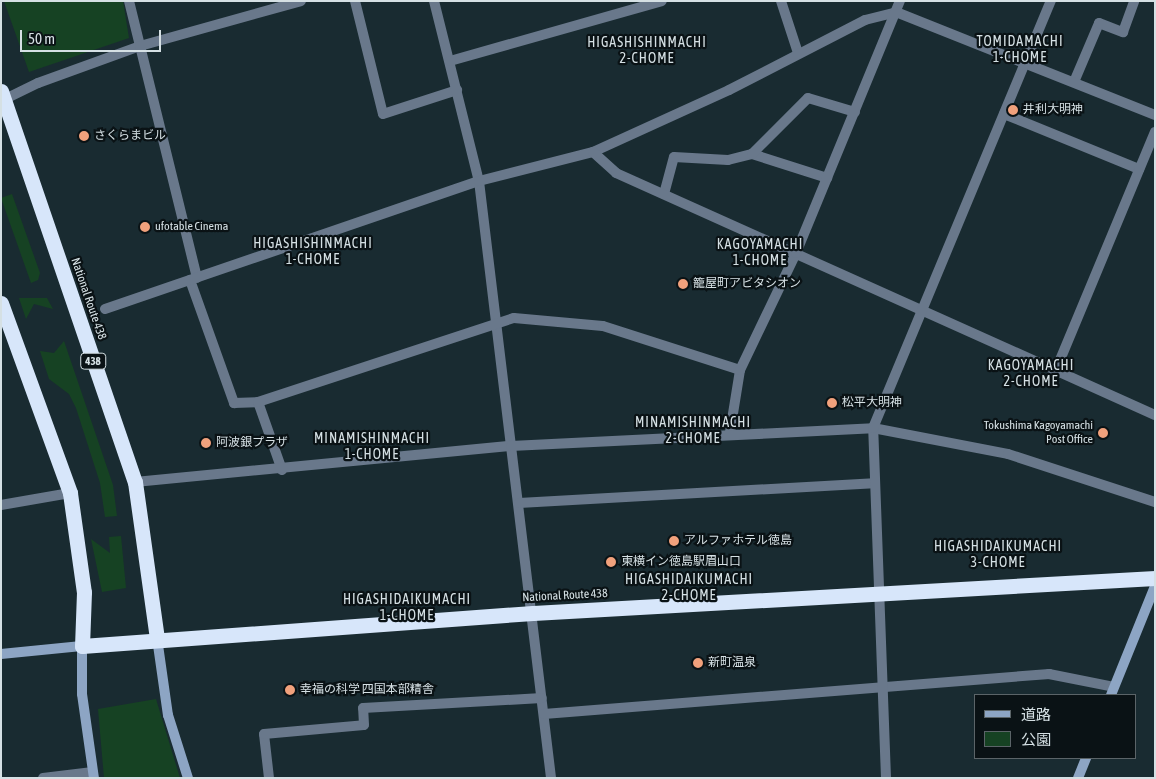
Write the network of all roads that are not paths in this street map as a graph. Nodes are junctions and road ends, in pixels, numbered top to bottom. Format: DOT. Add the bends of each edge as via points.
graph roads {
  1 [pos="129,1"];
  2 [pos="301,1"];
  3 [pos="355,1"];
  4 [pos="434,1"];
  5 [pos="662,1"];
  6 [pos="781,1"];
  7 [pos="900,1"];
  8 [pos="1050,1"];
  9 [pos="1134,1"];
  10 [pos="896,12"];
  11 [pos="140,46"];
  12 [pos="798,53"];
  13 [pos="450,61"];
  14 [pos="1026,63"];
  15 [pos="1074,82"];
  16 [pos="457,90"];
  17 [pos="2,97"];
  18 [pos="854,112"];
  19 [pos="1004,114"];
  20 [pos="1155,114"];
  21 [pos="1155,132"];
  22 [pos="593,152"];
  23 [pos="752,154"];
  24 [pos="1139,169"];
  25 [pos="827,178"];
  26 [pos="479,181"];
  27 [pos="664,194"];
  28 [pos="796,253"];
  29 [pos="193,279"];
  30 [pos="1,303"];
  31 [pos="105,309"];
  32 [pos="920,310"];
  33 [pos="495,323"];
  34 [pos="740,370"];
  35 [pos="1054,372"];
  36 [pos="258,402"];
  37 [pos="1155,415"];
  38 [pos="873,428"];
  39 [pos="730,432"];
  40 [pos="511,446"];
  41 [pos="282,470"];
  42 [pos="135,482"];
  43 [pos="873,483"];
  44 [pos="70,493"];
  45 [pos="1155,502"];
  46 [pos="519,503"];
  47 [pos="1,504"];
  48 [pos="1155,578"];
  49 [pos="1155,586"];
  50 [pos="877,593"];
  51 [pos="533,613"];
  52 [pos="157,638"];
  53 [pos="82,646"];
  54 [pos="1,654"];
  55 [pos="880,687"];
  56 [pos="1112,691"];
  57 [pos="542,698"];
  58 [pos="544,714"];
  59 [pos="1086,759"];
  60 [pos="93,775"];
  61 [pos="43,778"];
  62 [pos="188,778"];
  63 [pos="269,778"];
  64 [pos="551,778"];
  65 [pos="886,778"];
  66 [pos="1078,778"];
  1 -- 11 [label="street"];
  2 -- 11 [label="street"];
  3 -- 16 [label="street" via="383,114"];
  4 -- 13 [label="street"];
  5 -- 13 [label="street"];
  6 -- 12 [label="street"];
  7 -- 10 [label="street"];
  8 -- 14 [label="street"];
  9 -- 15 [label="street" via="1123,32 1099,23"];
  10 -- 12 [label="street" via="865,20"];
  10 -- 14 [label="street"];
  10 -- 18 [label="street"];
  11 -- 17 [label="street"];
  11 -- 29 [label="street"];
  12 -- 22 [label="street"];
  13 -- 16 [label="street"];
  14 -- 15 [label="street"];
  14 -- 19 [label="street"];
  15 -- 20 [label="street"];
  16 -- 26 [label="street"];
  17 -- 42 [label="highway, National Route 438 / 438"];
  18 -- 23 [label="street" via="808,98"];
  18 -- 25 [label="street"];
  19 -- 24 [label="street"];
  19 -- 32 [label="street"];
  21 -- 24 [label="street"];
  22 -- 26 [label="street"];
  22 -- 27 [label="street" via="616,173"];
  23 -- 25 [label="street"];
  23 -- 27 [label="street" via="728,160 674,157"];
  24 -- 35 [label="street"];
  25 -- 28 [label="street"];
  26 -- 29 [label="street"];
  26 -- 33 [label="street"];
  27 -- 28 [label="street"];
  28 -- 32 [label="street"];
  28 -- 34 [label="street"];
  29 -- 31 [label="street"];
  29 -- 36 [label="street" via="234,402"];
  30 -- 44 [label="highway"];
  32 -- 35 [label="street"];
  32 -- 38 [label="street"];
  33 -- 34 [label="street" via="514,318 603,326"];
  33 -- 36 [label="street"];
  33 -- 40 [label="street"];
  34 -- 39 [label="street"];
  35 -- 37 [label="street"];
  36 -- 41 [label="street"];
  38 -- 39 [label="street"];
  38 -- 43 [label="street"];
  38 -- 45 [label="street" via="1008,454"];
  39 -- 40 [label="street"];
  40 -- 41 [label="street"];
  40 -- 46 [label="street"];
  41 -- 42 [label="street"];
  42 -- 52 [label="highway, National Route 438 / 438"];
  43 -- 46 [label="street"];
  43 -- 50 [label="street"];
  44 -- 47 [label="street"];
  44 -- 53 [label="highway" via="84,592"];
  46 -- 51 [label="street"];
  48 -- 50 [label="highway, National Route 438"];
  49 -- 56 [label="street"];
  50 -- 51 [label="highway, National Route 438"];
  50 -- 55 [label="street"];
  51 -- 52 [label="highway, National Route 438"];
  51 -- 57 [label="street"];
  52 -- 53 [label="highway, National Route 438"];
  52 -- 62 [label="street" via="168,715"];
  53 -- 54 [label="street"];
  53 -- 60 [label="street" via="82,694"];
  55 -- 56 [label="street" via="1049,674"];
  55 -- 58 [label="street"];
  55 -- 65 [label="street"];
  57 -- 58 [label="street"];
  57 -- 63 [label="street" via="363,708 364,725 264,734"];
  58 -- 64 [label="street"];
  59 -- 66 [label="street"];
  60 -- 61 [label="street"];
}
